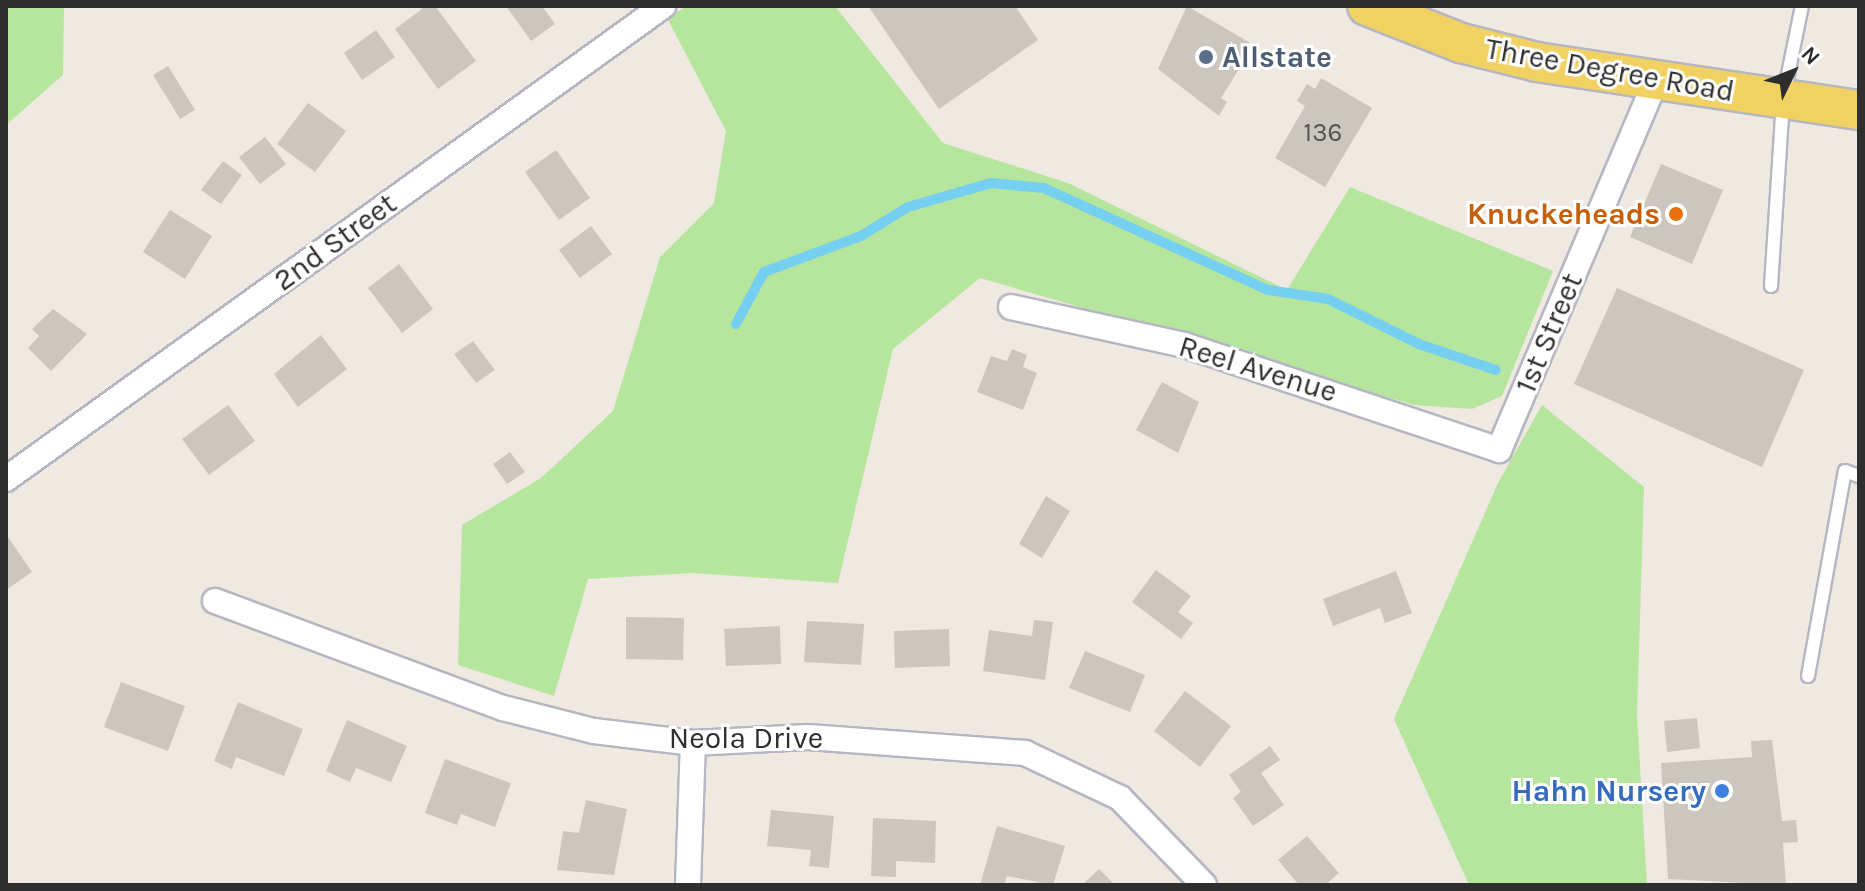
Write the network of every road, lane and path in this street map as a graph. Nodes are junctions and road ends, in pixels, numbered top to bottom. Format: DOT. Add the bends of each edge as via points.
graph roads {
  1 [pos="663,6"];
  2 [pos="1367,6"];
  3 [pos="1802,6"];
  4 [pos="1655,83"];
  5 [pos="1783,99"];
  6 [pos="1859,110"];
  7 [pos="1771,286"];
  8 [pos="1011,307"];
  9 [pos="1499,450"];
  10 [pos="1859,476"];
  11 [pos="6,479"];
  12 [pos="215,601"];
  13 [pos="1808,676"];
  14 [pos="693,743"];
  15 [pos="688,885"];
  16 [pos="1204,885"];
  1 -- 11 [label="street, 2nd Street"];
  2 -- 4 [label="main road, Three Degree Road" via="1461,43"];
  3 -- 5 [label="lane"];
  4 -- 5 [label="main road, Three Degree Road"];
  4 -- 9 [label="street, 1st Street"];
  5 -- 6 [label="main road, Three Degree Road"];
  5 -- 7 [label="lane"];
  8 -- 9 [label="street, Reel Avenue" via="1184,345"];
  10 -- 13 [label="lane" via="1845,471"];
  12 -- 14 [label="street, Neola Drive" via="547,721"];
  14 -- 15 [label="street"];
  14 -- 16 [label="street, Neola Drive" via="808,737 1025,753 1120,798"];
}
